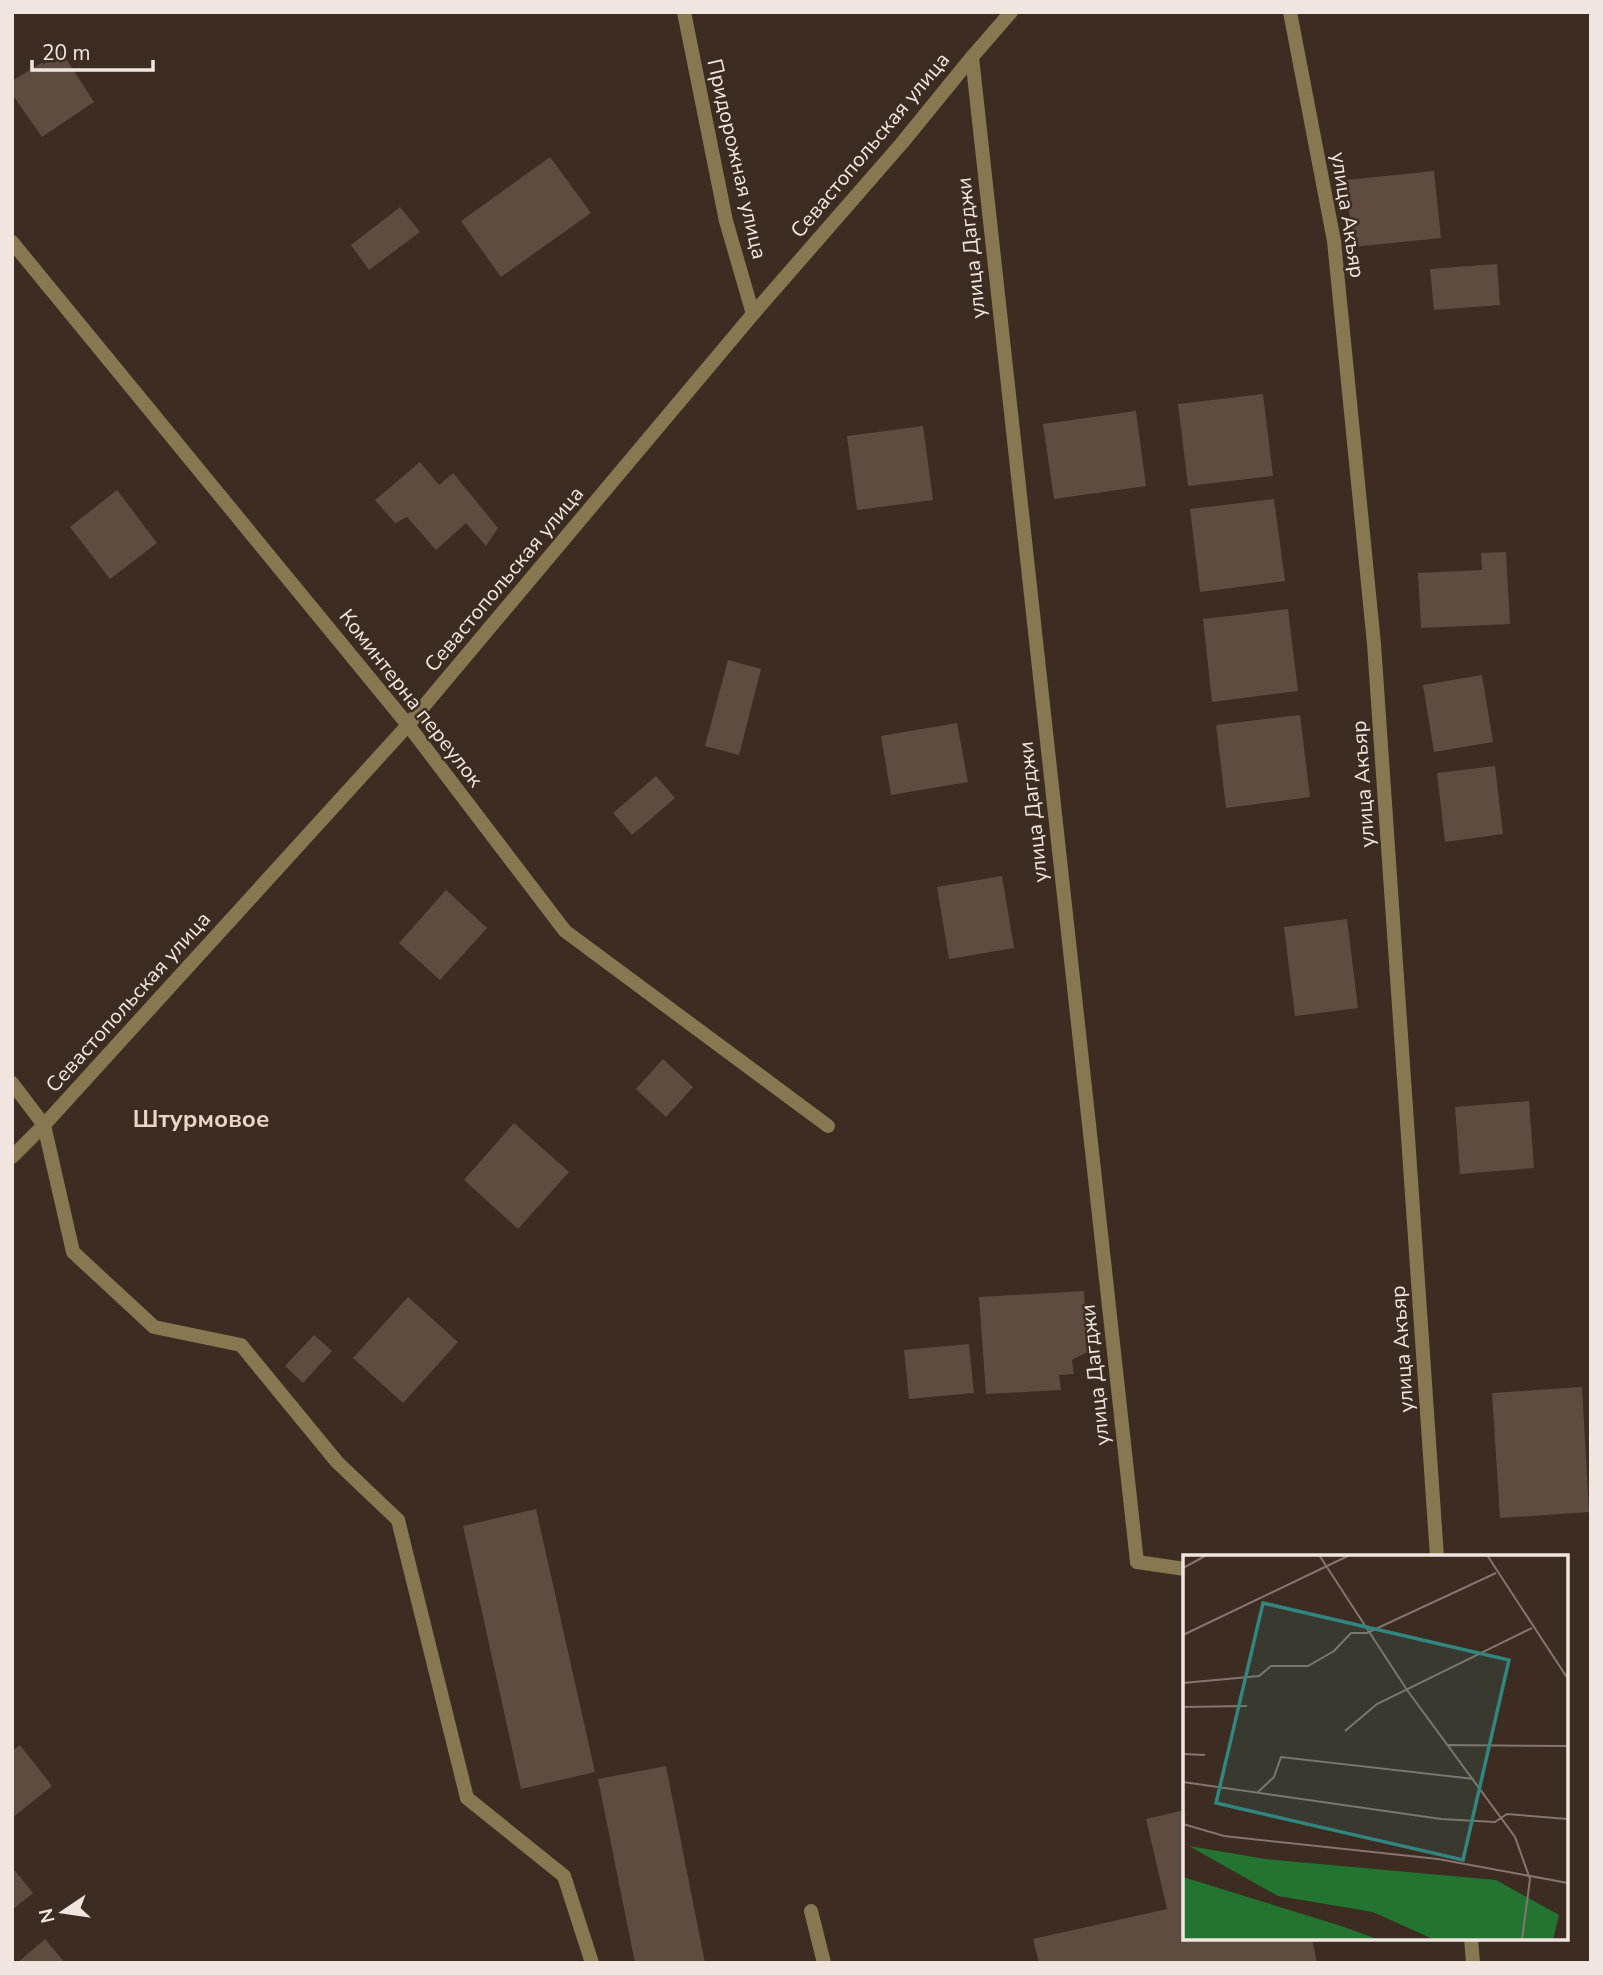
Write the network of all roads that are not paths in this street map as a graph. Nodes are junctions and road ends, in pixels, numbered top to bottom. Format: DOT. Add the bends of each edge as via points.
graph roads {
  1 [pos="684,12"];
  2 [pos="1011,12"];
  3 [pos="1290,12"];
  4 [pos="972,57"];
  5 [pos="12,242"];
  6 [pos="753,314"];
  7 [pos="408,725"];
  8 [pos="12,1083"];
  9 [pos="44,1125"];
  10 [pos="828,1126"];
  11 [pos="12,1157"];
  12 [pos="1437,1555"];
  13 [pos="1183,1569"];
  14 [pos="811,1911"];
  15 [pos="1471,1940"];
  16 [pos="592,1963"];
  17 [pos="824,1963"];
  18 [pos="1473,1963"];
  1 -- 6 [label="street, Придорожная улица" via="726,220"];
  2 -- 4 [label="street, Севастопольская улица"];
  3 -- 12 [label="street, улица Акъяр" via="1334,242 1374,645"];
  4 -- 6 [label="street, Севастопольская улица"];
  4 -- 13 [label="street, улица Дагджи" via="1137,1562"];
  5 -- 7 [label="street, Коминтерна переулок"];
  6 -- 7 [label="street, Севастопольская улица"];
  7 -- 9 [label="street, Севастопольская улица"];
  7 -- 10 [label="street, Коминтерна переулок" via="565,931"];
  8 -- 9 [label="street"];
  9 -- 11 [label="street, Севастопольская улица"];
  9 -- 16 [label="street" via="73,1252 154,1327 240,1345 337,1462 398,1520 467,1798 564,1876"];
  14 -- 17 [label="street"];
  15 -- 18 [label="street"];
}
